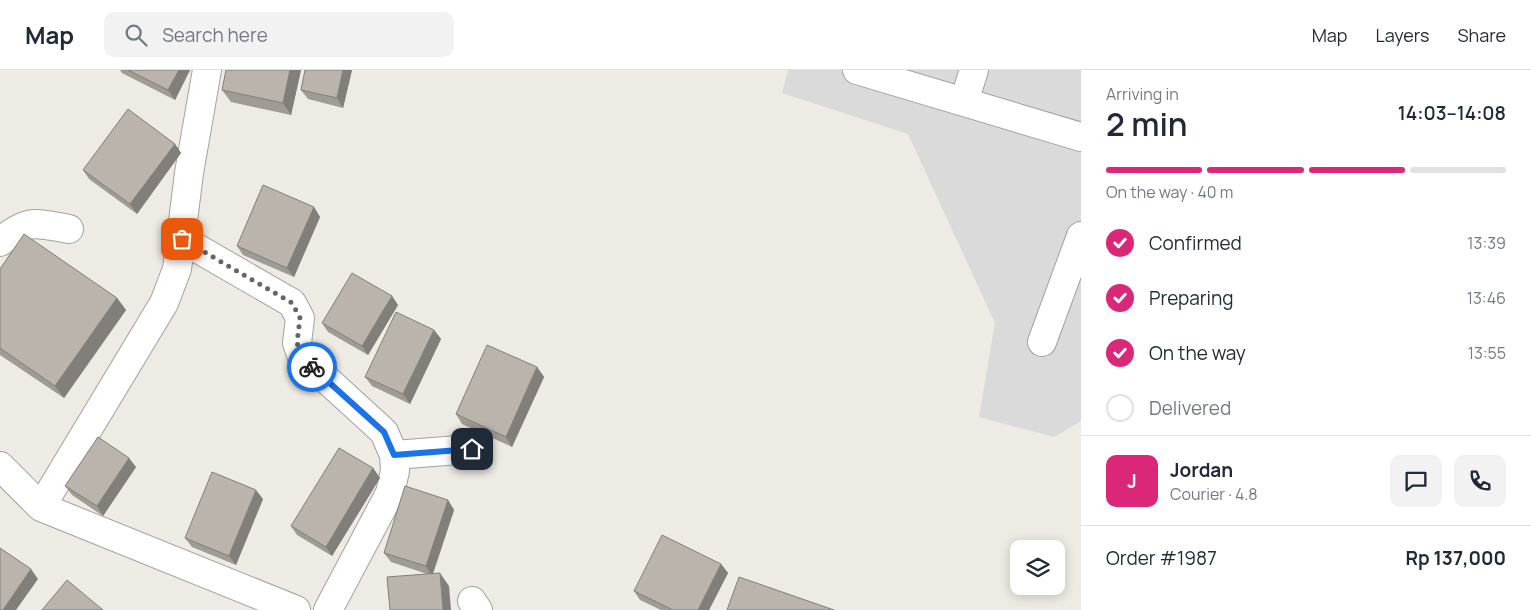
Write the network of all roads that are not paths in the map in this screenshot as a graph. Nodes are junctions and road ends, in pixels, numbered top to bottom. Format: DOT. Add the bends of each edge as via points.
graph roads {
  1 [pos="207,70"];
  2 [pos="857,70"];
  3 [pos="974,70"];
  4 [pos="964,102"];
  5 [pos="1081,137"];
  6 [pos="69,229"];
  7 [pos="1081,236"];
  8 [pos="182,239"];
  9 [pos="0,242"];
  10 [pos="1042,342"];
  11 [pos="472,449"];
  12 [pos="394,455"];
  13 [pos="0,466"];
  14 [pos="41,507"];
  15 [pos="296,610"];
  16 [pos="328,610"];
  1 -- 8 [label="street" via="189,173"];
  2 -- 4 [label="street"];
  3 -- 4 [label="street"];
  4 -- 5 [label="street"];
  6 -- 9 [label="street" via="34,223 16,229"];
  7 -- 10 [label="street"];
  8 -- 12 [label="street" via="292,303 300,318 297,343 302,357 384,432"];
  8 -- 14 [label="street" via="177,269 164,303"];
  11 -- 12 [label="street"];
  12 -- 16 [label="street" via="395,471 390,493"];
  13 -- 14 [label="street"];
  14 -- 15 [label="street"];
}
